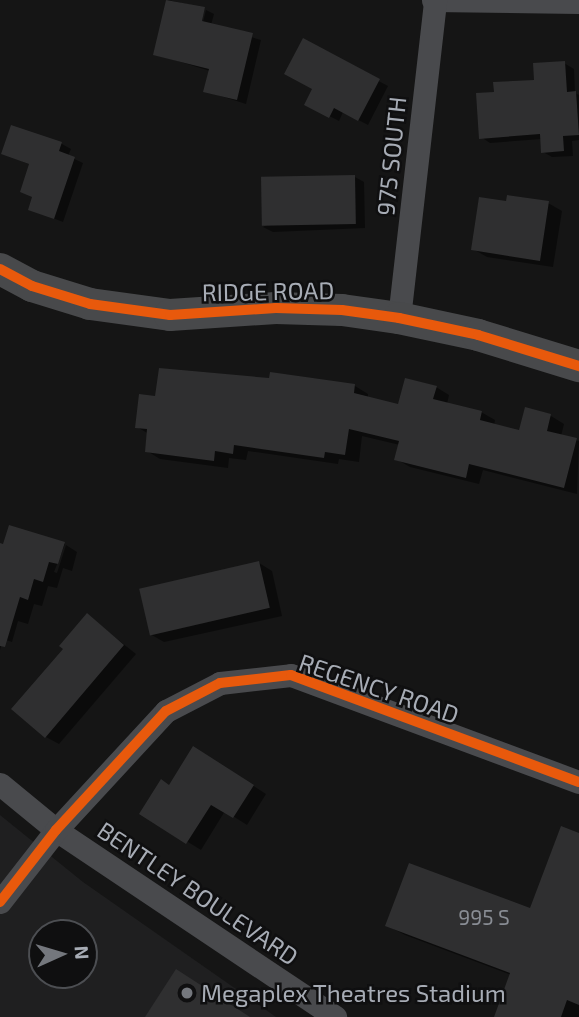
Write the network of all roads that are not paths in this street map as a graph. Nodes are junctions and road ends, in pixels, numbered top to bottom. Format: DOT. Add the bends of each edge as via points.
graph roads {
  1 [pos="434,0"];
  2 [pos="579,2"];
  3 [pos="0,269"];
  4 [pos="399,318"];
  5 [pos="579,366"];
  6 [pos="579,782"];
  7 [pos="0,784"];
  8 [pos="56,830"];
  9 [pos="0,902"];
  10 [pos="335,1017"];
  1 -- 2 [label="street"];
  1 -- 4 [label="street, 975 SOUTH"];
  3 -- 4 [label="street, RIDGE ROAD" via="32,286 90,304 170,314 276,308"];
  4 -- 5 [label="street, RIDGE ROAD" via="478,335"];
  6 -- 8 [label="street, REGENCY ROAD" via="291,675 220,684 166,711"];
  7 -- 8 [label="street, BENTLEY BOULEVARD"];
  8 -- 9 [label="street, REGENCY ROAD"];
  8 -- 10 [label="street, BENTLEY BOULEVARD"];
}
